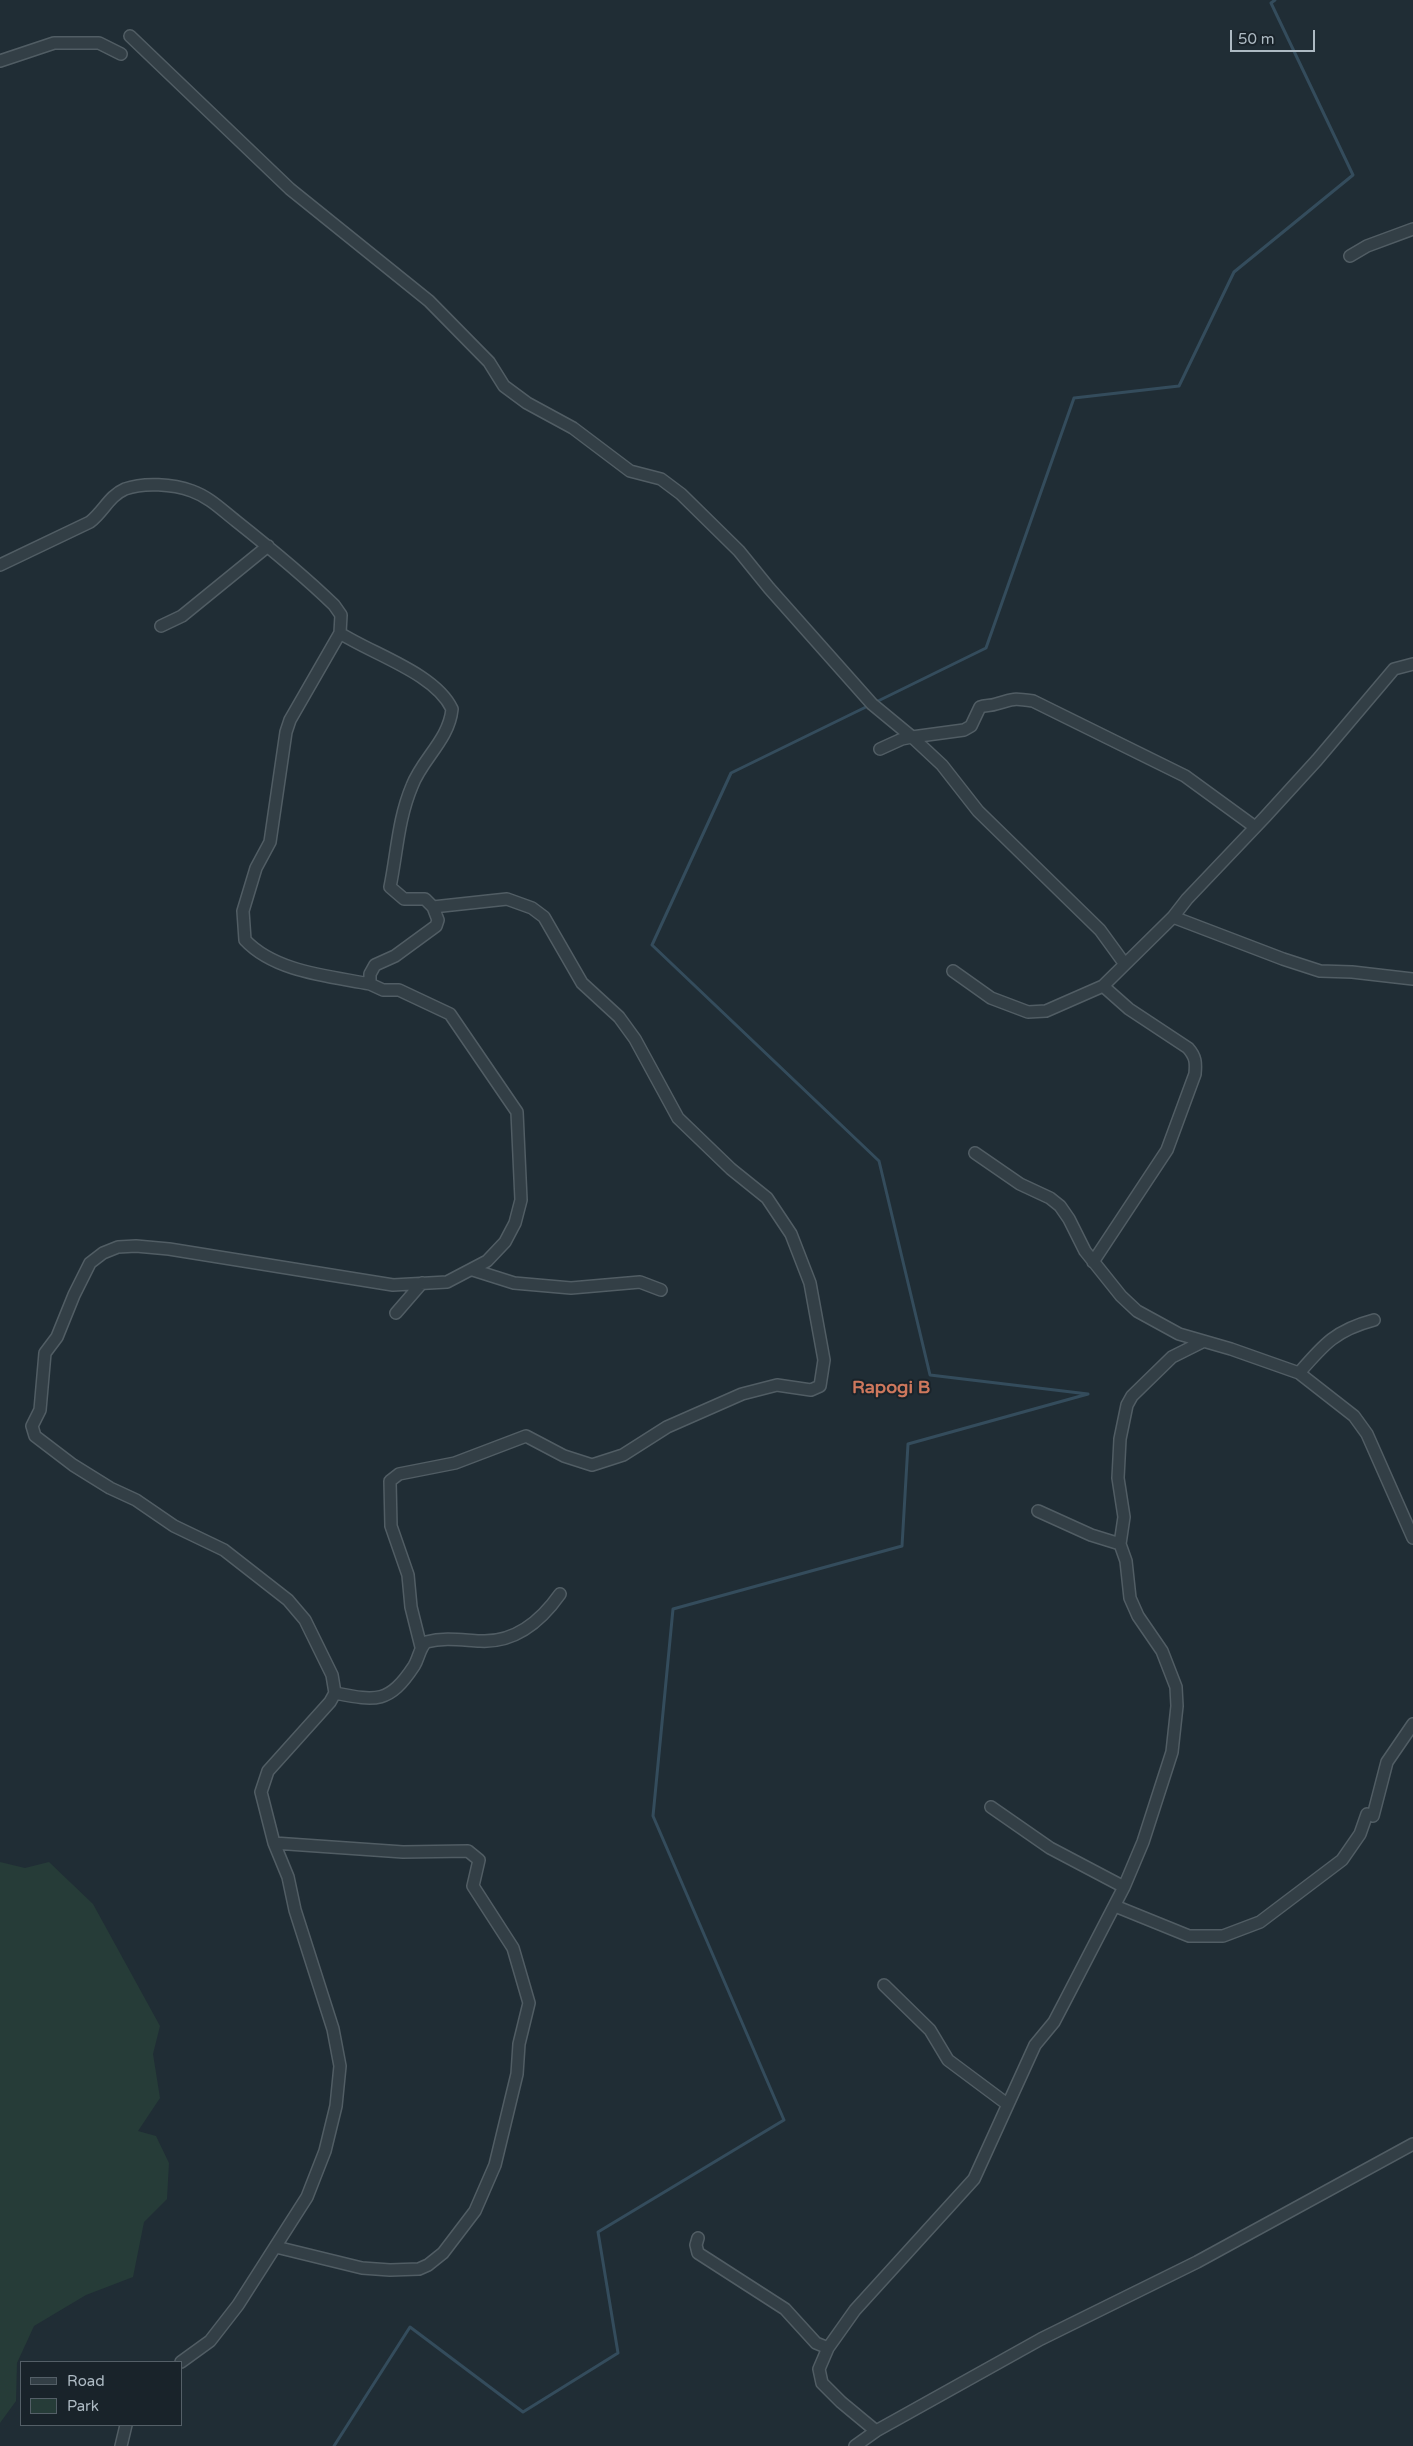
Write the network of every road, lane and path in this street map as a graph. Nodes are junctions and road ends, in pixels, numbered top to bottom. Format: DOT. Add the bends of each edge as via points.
graph roads {
  1 [pos="130,36"];
  2 [pos="121,54"];
  3 [pos="0,60"];
  4 [pos="1413,229"];
  5 [pos="1350,256"];
  6 [pos="268,546"];
  7 [pos="0,565"];
  8 [pos="161,626"];
  9 [pos="340,633"];
  10 [pos="1413,664"];
  11 [pos="912,737"];
  12 [pos="880,749"];
  13 [pos="1254,827"];
  14 [pos="433,907"];
  15 [pos="1173,917"];
  16 [pos="1124,963"];
  17 [pos="953,971"];
  18 [pos="1413,979"];
  19 [pos="370,984"];
  20 [pos="1103,986"];
  21 [pos="975,1152"];
  22 [pos="1093,1262"];
  23 [pos="473,1270"];
  24 [pos="422,1283"];
  25 [pos="662,1290"];
  26 [pos="396,1313"];
  27 [pos="1374,1320"];
  28 [pos="1202,1342"];
  29 [pos="1299,1373"];
  30 [pos="1038,1511"];
  31 [pos="1413,1538"];
  32 [pos="1120,1544"];
  33 [pos="560,1594"];
  34 [pos="421,1647"];
  35 [pos="335,1693"];
  36 [pos="1413,1724"];
  37 [pos="992,1807"];
  38 [pos="274,1843"];
  39 [pos="1124,1887"];
  40 [pos="1115,1906"];
  41 [pos="884,1986"];
  42 [pos="1007,2104"];
  43 [pos="1413,2144"];
  44 [pos="698,2238"];
  45 [pos="276,2247"];
  46 [pos="828,2348"];
  47 [pos="182,2361"];
  48 [pos="126,2426"];
  49 [pos="876,2430"];
  50 [pos="121,2446"];
  51 [pos="855,2446"];
  1 -- 11 [label="street" via="290,189 428,301 489,362 504,386 527,403 573,428 630,470 661,479 681,494 739,551 872,704"];
  2 -- 3 [label="street" via="99,43 54,43"];
  4 -- 5 [label="street"];
  6 -- 7 [label="street" via="210,500 193,492 178,487 136,486 112,496 102,512 90,522"];
  6 -- 8 [label="street" via="182,616"];
  6 -- 9 [label="street" via="334,605 341,615"];
  9 -- 14 [label="street" via="418,676 441,694 452,709 450,724 417,773 401,816 390,887 404,899 425,900"];
  9 -- 19 [label="street" via="286,732 270,842 256,868 243,912 244,940 256,951 299,970"];
  10 -- 13 [label="street" via="1394,669 1317,760"];
  11 -- 12 [label="street"];
  11 -- 13 [label="street" via="964,730 984,705 1012,698 1033,701 1185,776"];
  11 -- 16 [label="street" via="942,765 978,811 1100,930"];
  13 -- 15 [label="street"];
  14 -- 19 [label="street" via="438,920 436,926 395,956 375,965 370,974"];
  14 -- 34 [label="street" via="507,900 532,908 544,917 582,983 619,1017 635,1039 678,1118 767,1198 791,1234 810,1283 824,1360 820,1386 811,1390 777,1385 742,1394 667,1427 623,1455 592,1465 564,1456 526,1436 455,1463 399,1474 390,1481 392,1526 408,1575 411,1607"];
  15 -- 16 [label="street"];
  15 -- 18 [label="street" via="1320,971"];
  16 -- 20 [label="street"];
  17 -- 20 [label="street" via="991,998 1028,1012 1046,1011"];
  19 -- 23 [label="street" via="383,990 399,990 450,1014 517,1112 520,1200 515,1223 499,1248"];
  20 -- 22 [label="street" via="1188,1048 1196,1063 1195,1074 1167,1150"];
  21 -- 22 [label="street" via="1020,1184 1060,1206 1084,1252"];
  22 -- 28 [label="street" via="1136,1310 1161,1326"];
  23 -- 24 [label="street" via="447,1282"];
  23 -- 25 [label="street" via="514,1283 571,1288 640,1282"];
  24 -- 26 [label="street"];
  24 -- 35 [label="street" via="393,1285 169,1249 118,1247 90,1263 57,1337 45,1353 40,1410 32,1426 35,1436 72,1465 110,1488 136,1500 174,1526 224,1550 288,1600 305,1620 316,1641 332,1675"];
  27 -- 29 [label="street" via="1334,1336"];
  28 -- 29 [label="street"];
  28 -- 32 [label="street" via="1172,1357 1132,1396 1127,1405 1120,1439 1118,1478 1124,1517"];
  29 -- 31 [label="street" via="1354,1416 1367,1434"];
  30 -- 32 [label="street"];
  32 -- 39 [label="street" via="1126,1561 1130,1598 1162,1651 1176,1687 1177,1706 1172,1752 1143,1842"];
  33 -- 34 [label="street" via="549,1610 533,1624 497,1641 448,1638 426,1642"];
  34 -- 35 [label="street" via="415,1664 386,1696 362,1698"];
  35 -- 38 [label="street" via="268,1770 263,1781 261,1792"];
  36 -- 40 [label="street" via="1387,1762 1370,1815 1342,1860 1260,1922 1223,1936 1188,1936"];
  37 -- 39 [label="street" via="1050,1848"];
  38 -- 45 [label="street" via="288,1877 297,1920 326,2003 340,2066 336,2106 325,2151 307,2197"];
  38 -- 45 [label="street" via="474,1854 479,1860 474,1886 512,1948 529,2002 519,2044 517,2074 495,2165 475,2211 443,2253 419,2269 390,2270 362,2268"];
  39 -- 40 [label="street"];
  40 -- 42 [label="street" via="1054,2022 1035,2044"];
  41 -- 42 [label="street" via="930,2030 957,2069"];
  42 -- 46 [label="street" via="974,2179 855,2310"];
  43 -- 49 [label="street" via="1197,2262 1041,2339"];
  44 -- 46 [label="street" via="698,2253 784,2309 816,2343"];
  45 -- 47 [label="street" via="210,2341"];
  46 -- 49 [label="street" via="819,2369 822,2383"];
  48 -- 50 [label="street"];
  49 -- 51 [label="street"];
}
